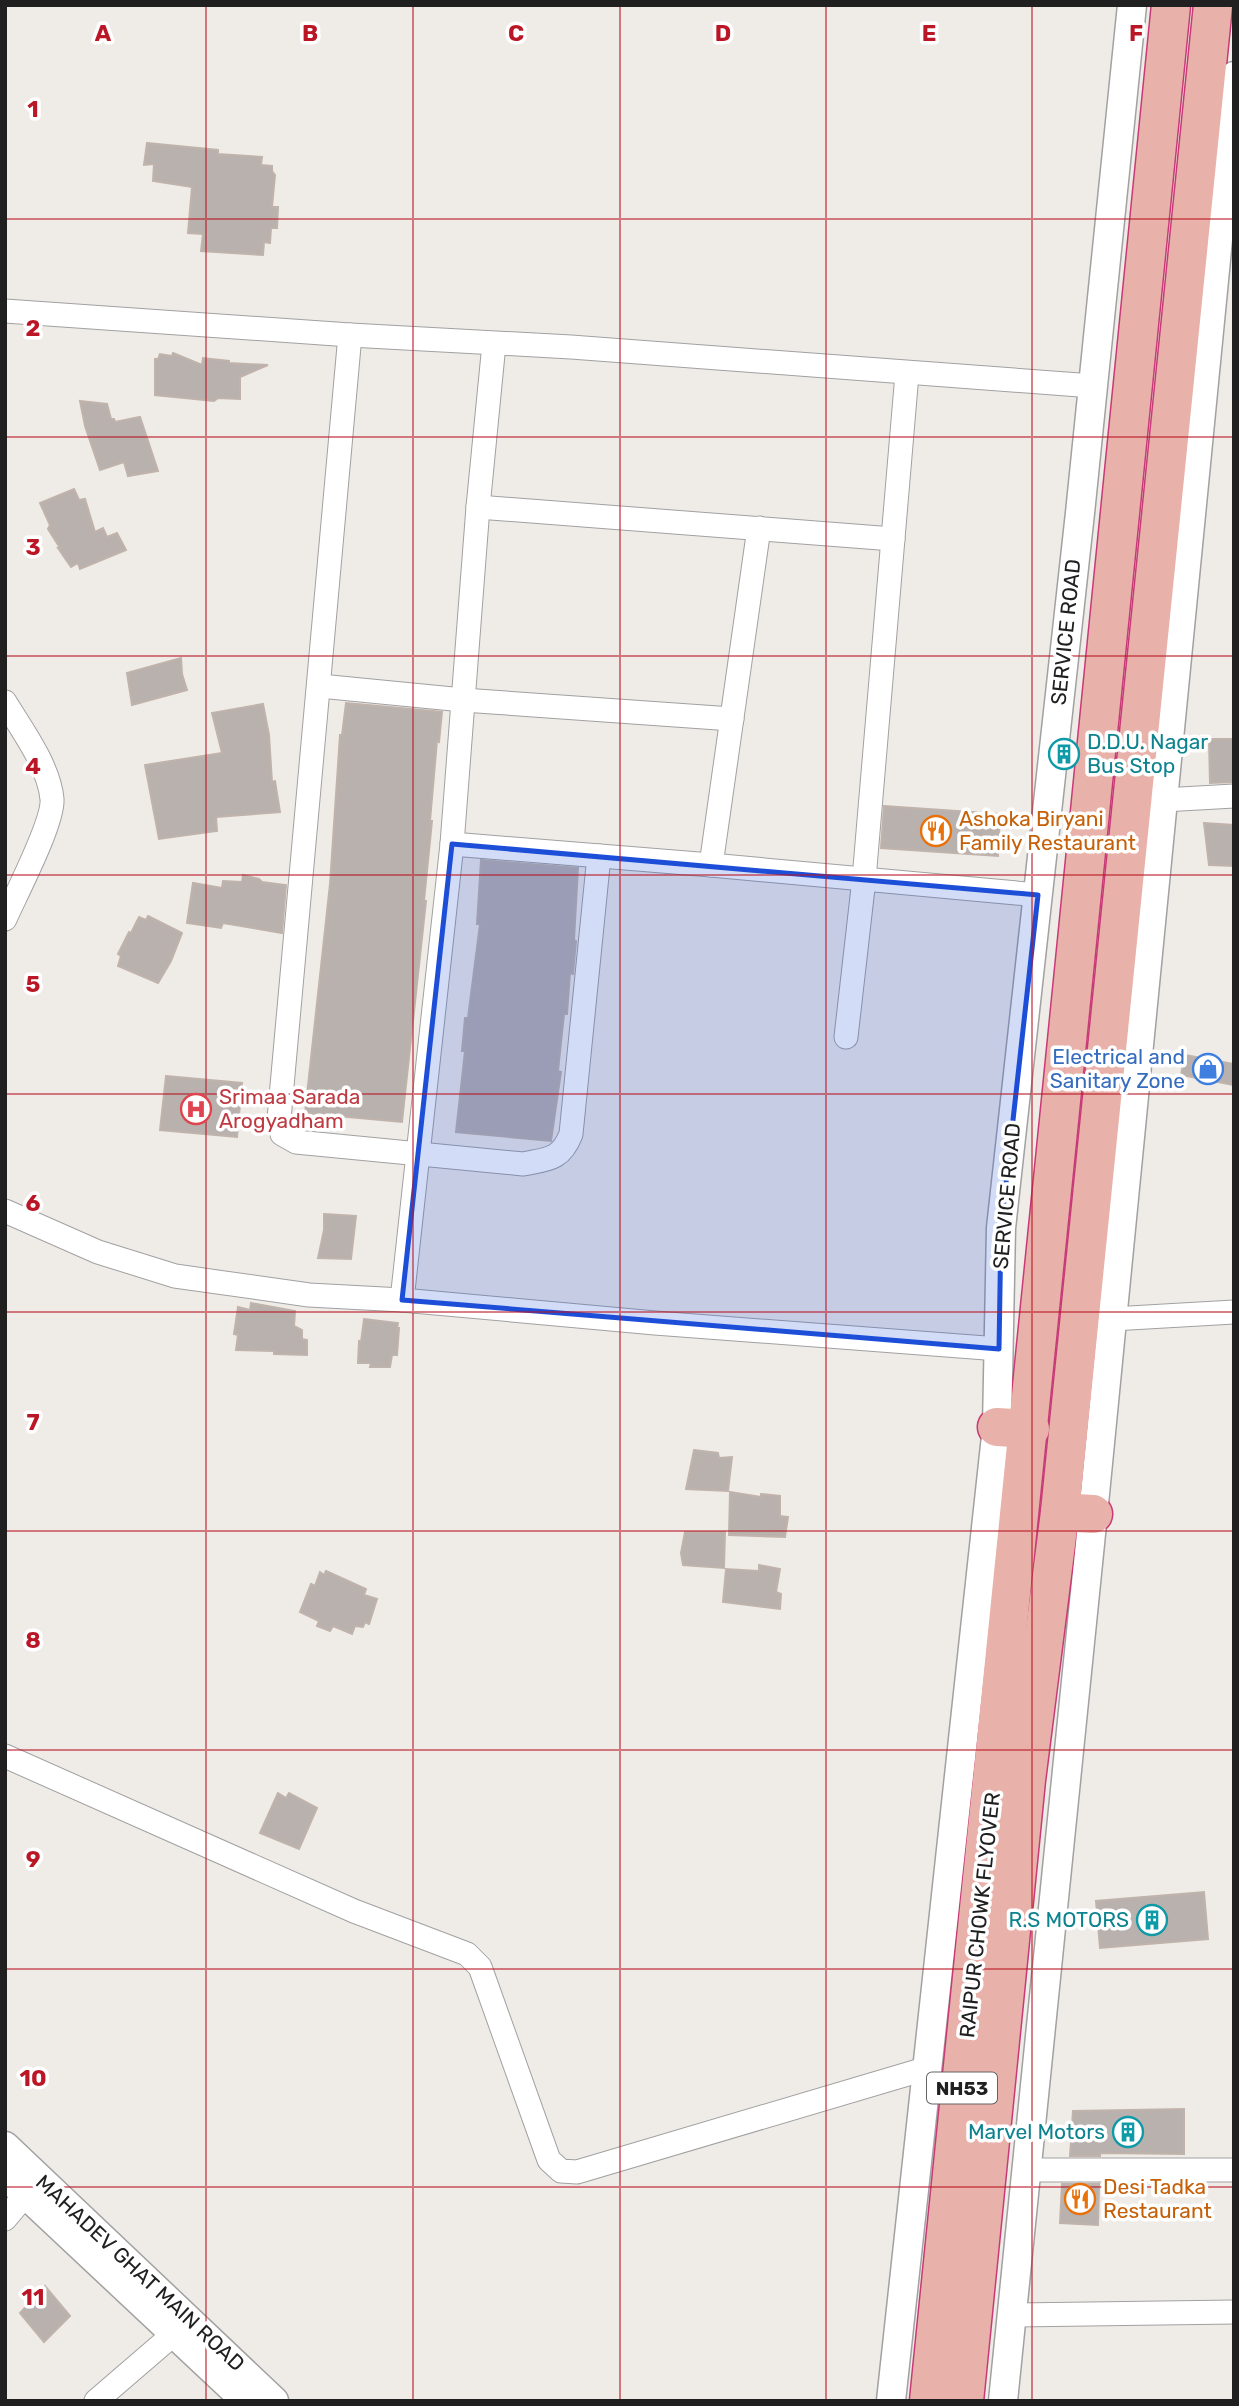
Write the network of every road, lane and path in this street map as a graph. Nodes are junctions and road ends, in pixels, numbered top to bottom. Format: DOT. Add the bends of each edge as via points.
graph roads {
  1 [pos="1132,5"];
  2 [pos="1171,5"];
  3 [pos="1213,5"];
  4 [pos="1234,76"];
  5 [pos="5,311"];
  6 [pos="350,335"];
  7 [pos="494,344"];
  8 [pos="907,374"];
  9 [pos="1093,386"];
  10 [pos="478,507"];
  11 [pos="759,528"];
  12 [pos="893,539"];
  13 [pos="320,686"];
  14 [pos="463,700"];
  15 [pos="5,702"];
  16 [pos="732,719"];
  17 [pos="1234,796"];
  18 [pos="1163,800"];
  19 [pos="452,845"];
  20 [pos="599,856"];
  21 [pos="711,865"];
  22 [pos="864,879"];
  23 [pos="1038,895"];
  24 [pos="5,919"];
  25 [pos="846,1037"];
  26 [pos="418,1156"];
  27 [pos="5,1212"];
  28 [pos="402,1300"];
  29 [pos="1234,1312"];
  30 [pos="1112,1319"];
  31 [pos="999,1349"];
  32 [pos="1013,1428"];
  33 [pos="1077,1513"];
  34 [pos="5,1756"];
  35 [pos="1010,1778"];
  36 [pos="928,2068"];
  37 [pos="5,2146"];
  38 [pos="1026,2170"];
  39 [pos="1234,2170"];
  40 [pos="5,2175"];
  41 [pos="26,2194"];
  42 [pos="5,2220"];
  43 [pos="1011,2315"];
  44 [pos="1232,2318"];
  45 [pos="174,2333"];
  46 [pos="96,2401"];
  47 [pos="246,2401"];
  48 [pos="274,2401"];
  49 [pos="891,2401"];
  50 [pos="929,2401"];
  51 [pos="964,2401"];
  52 [pos="1003,2401"];
  1 -- 9 [label="street, SERVICE ROAD"];
  2 -- 32 [label="highway, NH53" via="1102,681"];
  3 -- 33 [label="highway, NH53"];
  4 -- 18 [label="street"];
  5 -- 6 [label="street"];
  6 -- 7 [label="street"];
  6 -- 13 [label="street"];
  7 -- 8 [label="street"];
  7 -- 10 [label="street"];
  8 -- 9 [label="street"];
  8 -- 12 [label="street"];
  9 -- 23 [label="street, SERVICE ROAD"];
  10 -- 11 [label="street"];
  10 -- 14 [label="street"];
  11 -- 12 [label="street"];
  11 -- 16 [label="street"];
  12 -- 22 [label="street"];
  13 -- 14 [label="street"];
  13 -- 26 [label="street" via="279,1119 282,1134 296,1142"];
  14 -- 16 [label="street"];
  14 -- 19 [label="street"];
  15 -- 24 [label="street" via="41,763 52,799 48,823"];
  16 -- 21 [label="street"];
  17 -- 18 [label="street"];
  18 -- 30 [label="street"];
  19 -- 20 [label="street"];
  19 -- 26 [label="street"];
  20 -- 21 [label="street"];
  20 -- 26 [label="street" via="566,1149 552,1158 523,1164"];
  21 -- 22 [label="street"];
  22 -- 23 [label="street"];
  22 -- 25 [label="street"];
  23 -- 31 [label="street, SERVICE ROAD" via="1001,1228"];
  26 -- 28 [label="street"];
  27 -- 28 [label="street" via="98,1252 175,1276 309,1295"];
  28 -- 31 [label="street"];
  29 -- 30 [label="street"];
  30 -- 33 [label="street"];
  31 -- 32 [label="street, SERVICE ROAD"];
  32 -- 35 [label="highway, RAIPUR CHOWK FLYOVER / NH53"];
  32 -- 36 [label="street, SERVICE ROAD"];
  33 -- 35 [label="highway, RAIPUR CHOWK FLYOVER / NH53"];
  33 -- 38 [label="street"];
  34 -- 36 [label="street" via="354,1911 467,1954 480,1967 549,2160 561,2171 578,2172"];
  35 -- 50 [label="highway, RAIPUR CHOWK FLYOVER / NH53"];
  35 -- 51 [label="highway, RAIPUR CHOWK FLYOVER / NH53"];
  36 -- 49 [label="street, SERVICE ROAD"];
  37 -- 48 [label="street, MAHADEV GHAT MAIN ROAD"];
  38 -- 39 [label="street"];
  38 -- 43 [label="street"];
  40 -- 41 [label="street"];
  41 -- 42 [label="street"];
  41 -- 45 [label="street"];
  43 -- 44 [label="street"];
  43 -- 52 [label="street"];
  45 -- 46 [label="street"];
  45 -- 47 [label="street"];
}
